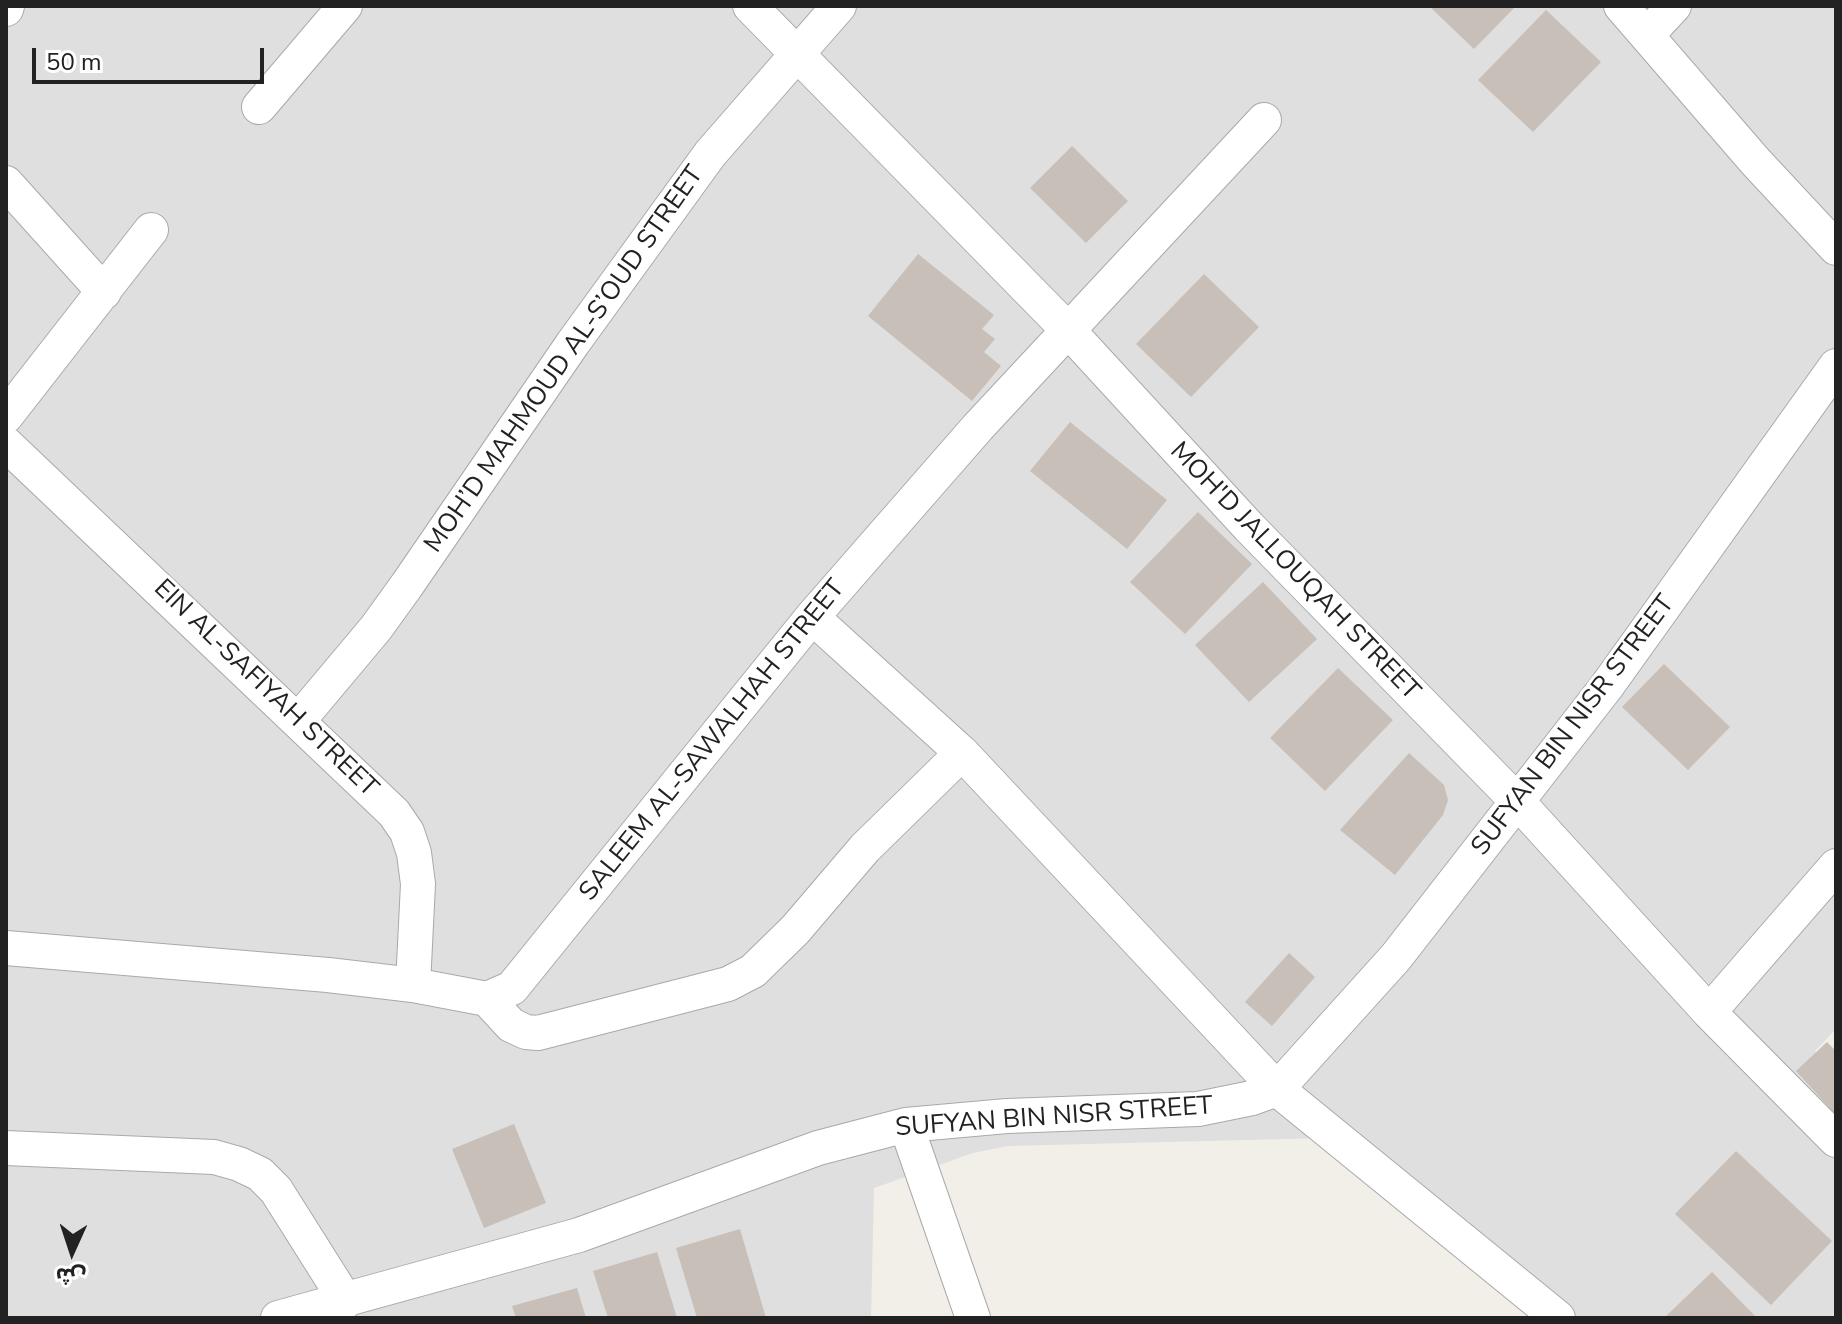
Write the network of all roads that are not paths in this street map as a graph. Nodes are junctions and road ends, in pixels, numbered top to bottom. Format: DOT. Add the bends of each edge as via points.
graph roads {
  1 [pos="345,6"];
  2 [pos="750,6"];
  3 [pos="839,6"];
  4 [pos="1621,6"];
  5 [pos="1674,6"];
  6 [pos="1647,35"];
  7 [pos="796,53"];
  8 [pos="259,107"];
  9 [pos="1264,120"];
  10 [pos="6,183"];
  11 [pos="151,230"];
  12 [pos="1836,248"];
  13 [pos="104,292"];
  14 [pos="1067,329"];
  15 [pos="1836,366"];
  16 [pos="6,416"];
  17 [pos="6,444"];
  18 [pos="812,617"];
  19 [pos="298,721"];
  20 [pos="962,753"];
  21 [pos="1517,801"];
  22 [pos="1836,866"];
  23 [pos="7,948"];
  24 [pos="413,985"];
  25 [pos="487,999"];
  26 [pos="1709,1012"];
  27 [pos="1277,1089"];
  28 [pos="906,1125"];
  29 [pos="1836,1140"];
  30 [pos="6,1148"];
  31 [pos="346,1301"];
  32 [pos="278,1318"];
  33 [pos="973,1318"];
  34 [pos="1558,1318"];
  1 -- 8 [label="street"];
  2 -- 7 [label="street, MOH'D JALLOUQAH STREET"];
  3 -- 7 [label="street, MOH’D MAHMOUD AL-S’OUD STREET"];
  4 -- 6 [label="street"];
  5 -- 6 [label="street"];
  6 -- 12 [label="street"];
  7 -- 14 [label="street, MOH'D JALLOUQAH STREET"];
  7 -- 19 [label="street, MOH’D MAHMOUD AL-S’OUD STREET" via="710,154 376,628"];
  9 -- 14 [label="street, SALEEM AL-SAWALHAH STREET"];
  10 -- 13 [label="street"];
  11 -- 13 [label="street"];
  13 -- 16 [label="street"];
  14 -- 18 [label="street, SALEEM AL-SAWALHAH STREET"];
  14 -- 21 [label="street, MOH'D JALLOUQAH STREET" via="1238,515"];
  15 -- 21 [label="street, SUFYAN BIN NISR STREET" via="1607,686"];
  17 -- 19 [label="street, EIN AL-SAFIYAH STREET"];
  18 -- 20 [label="street"];
  18 -- 25 [label="street, SALEEM AL-SAWALHAH STREET" via="512,988"];
  19 -- 24 [label="street, EIN AL-SAFIYAH STREET" via="394,813 407,832 418,884"];
  20 -- 25 [label="street" via="865,848 772,955 740,978 538,1033 511,1025"];
  20 -- 27 [label="street"];
  21 -- 26 [label="street, MOH'D JALLOUQAH STREET"];
  21 -- 27 [label="street, SUFYAN BIN NISR STREET" via="1396,957"];
  22 -- 26 [label="street"];
  23 -- 24 [label="street"];
  24 -- 25 [label="street"];
  26 -- 29 [label="street, MOH'D JALLOUQAH STREET"];
  27 -- 28 [label="street, SUFYAN BIN NISR STREET" via="1198,1109"];
  27 -- 34 [label="street"];
  28 -- 31 [label="street, SUFYAN BIN NISR STREET" via="818,1148 579,1235"];
  28 -- 33 [label="street"];
  30 -- 31 [label="street" via="214,1157 239,1164 276,1190"];
  31 -- 32 [label="street, SUFYAN BIN NISR STREET"];
}
